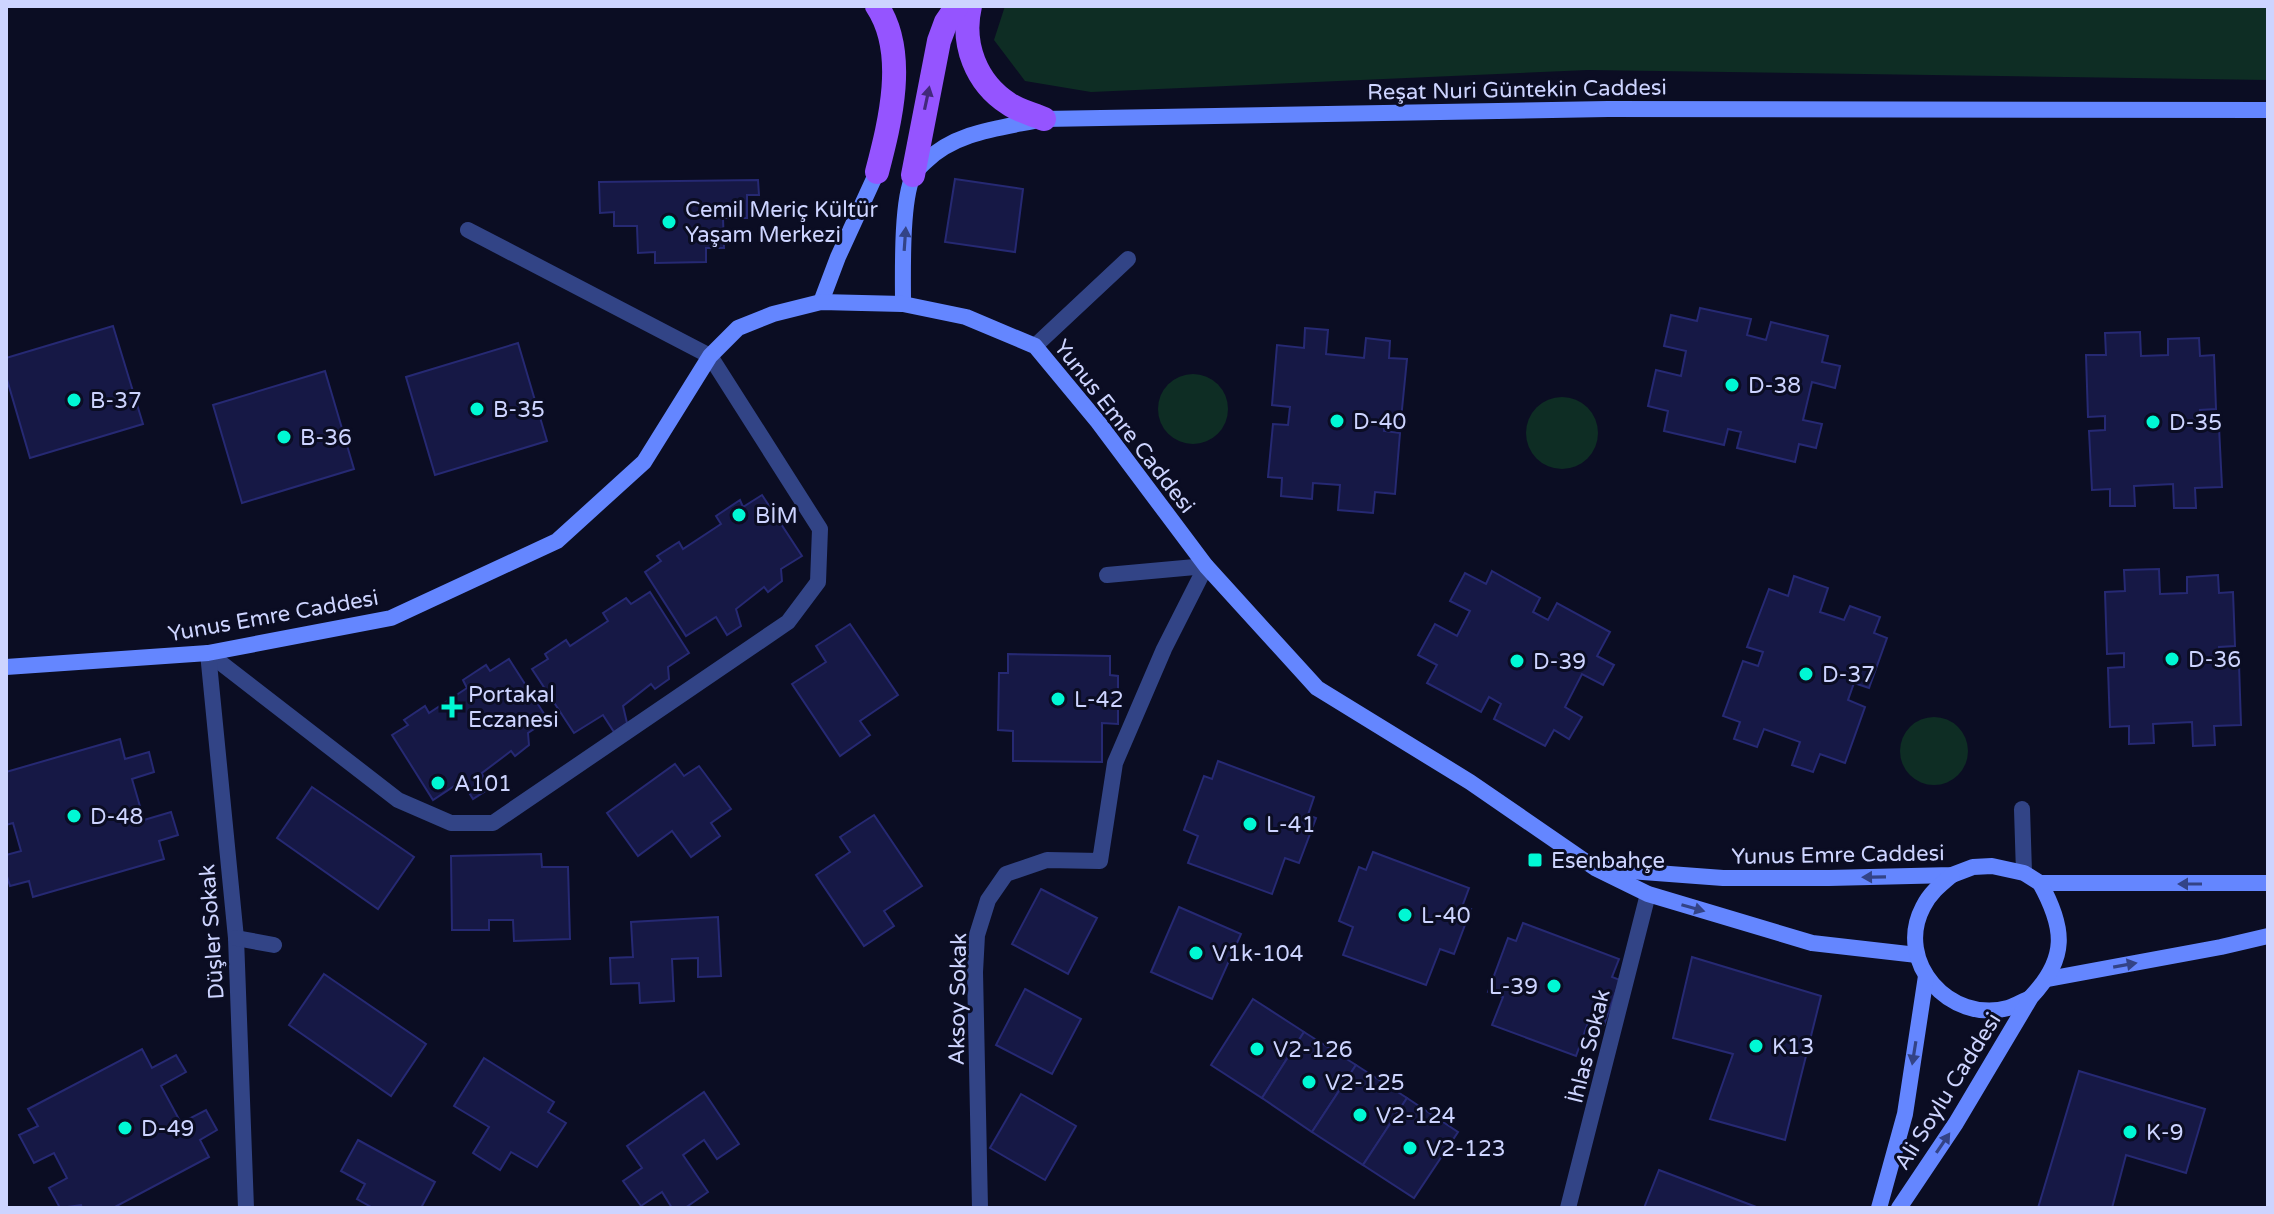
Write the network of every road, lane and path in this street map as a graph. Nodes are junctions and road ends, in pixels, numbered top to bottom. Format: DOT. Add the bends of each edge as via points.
graph roads {
  1 [pos="877,6"];
  2 [pos="957,6"];
  3 [pos="970,6"];
  4 [pos="2268,110"];
  5 [pos="1044,119"];
  6 [pos="877,172"];
  7 [pos="913,175"];
  8 [pos="468,230"];
  9 [pos="1128,259"];
  10 [pos="821,302"];
  11 [pos="903,304"];
  12 [pos="1035,346"];
  13 [pos="710,356"];
  14 [pos="1206,566"];
  15 [pos="1107,575"];
  16 [pos="208,653"];
  17 [pos="6,667"];
  18 [pos="2022,809"];
  19 [pos="1595,868"];
  20 [pos="2024,873"];
  21 [pos="1952,875"];
  22 [pos="2040,883"];
  23 [pos="2268,883"];
  24 [pos="1648,894"];
  25 [pos="2268,936"];
  26 [pos="236,938"];
  27 [pos="274,945"];
  28 [pos="1917,955"];
  29 [pos="1926,976"];
  30 [pos="2048,979"];
  31 [pos="2031,997"];
  32 [pos="246,1208"];
  33 [pos="980,1208"];
  34 [pos="1568,1208"];
  35 [pos="1879,1208"];
  36 [pos="1899,1208"];
  1 -- 6 [label="main road" via="891,38 894,72"];
  7 -- 2 [label="main road, one-way" via="939,41"];
  3 -- 5 [label="main road" via="967,33 980,75 1010,105"];
  4 -- 5 [label="street, Reşat Nuri Güntekin Caddesi" via="1608,109"];
  5 -- 7 [label="street, Reşat Nuri Güntekin Caddesi" via="968,135 937,150"];
  6 -- 10 [label="street"];
  11 -- 7 [label="street, one-way"];
  8 -- 13 [label="lane"];
  9 -- 12 [label="lane"];
  10 -- 11 [label="street, Yunus Emre Caddesi"];
  10 -- 13 [label="street, Yunus Emre Caddesi" via="738,328"];
  11 -- 12 [label="street, Yunus Emre Caddesi" via="966,317"];
  12 -- 14 [label="street, Yunus Emre Caddesi"];
  13 -- 16 [label="street, Yunus Emre Caddesi" via="644,462 557,541 391,618"];
  13 -- 16 [label="lane" via="820,529 818,582 788,622 493,823 451,823 398,800"];
  14 -- 15 [label="lane"];
  14 -- 19 [label="street, Yunus Emre Caddesi" via="1317,688 1470,782"];
  14 -- 33 [label="lane, Aksoy Sokak" via="1115,763 1100,861 1047,860 1019,869 1006,874 988,900 977,935 975,972"];
  16 -- 17 [label="street, Yunus Emre Caddesi"];
  16 -- 26 [label="lane, Düşler Sokak"];
  18 -- 20 [label="lane"];
  21 -- 19 [label="street, Yunus Emre Caddesi, one-way" via="1723,878"];
  19 -- 24 [label="street, Yunus Emre Caddesi"];
  20 -- 21 [label="street, Yunus Emre Caddesi" via="1992,866"];
  20 -- 22 [label="street, Yunus Emre Caddesi"];
  21 -- 28 [label="street" via="1921,909"];
  23 -- 22 [label="street, one-way"];
  22 -- 30 [label="street" via="2060,932"];
  24 -- 28 [label="street, Yunus Emre Caddesi, one-way" via="1812,943"];
  24 -- 34 [label="lane, İhlas Sokak"];
  30 -- 25 [label="street, one-way"];
  26 -- 27 [label="lane"];
  26 -- 32 [label="lane, Düşler Sokak"];
  28 -- 29 [label="street"];
  29 -- 31 [label="street" via="1960,1006 2009,1008"];
  29 -- 35 [label="street, Ali Soylu Caddesi, one-way" via="1905,1114"];
  30 -- 31 [label="street"];
  36 -- 31 [label="street, Ali Soylu Caddesi, one-way"];
}
